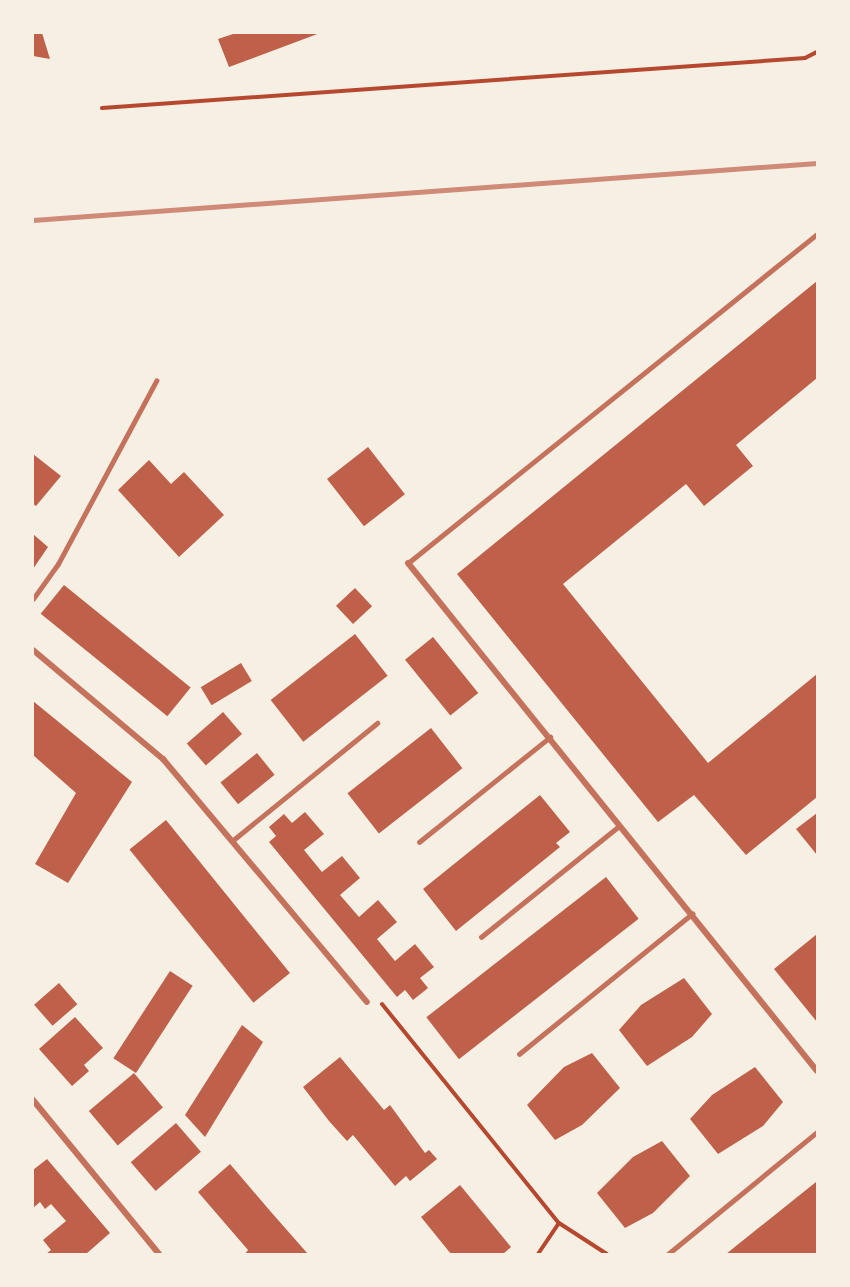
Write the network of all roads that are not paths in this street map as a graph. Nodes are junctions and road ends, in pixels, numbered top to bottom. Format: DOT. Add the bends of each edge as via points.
graph roads {
  1 [pos="817,234"];
  2 [pos="156,381"];
  3 [pos="408,563"];
  4 [pos="33,599"];
  5 [pos="33,650"];
  6 [pos="377,723"];
  7 [pos="550,737"];
  8 [pos="619,826"];
  9 [pos="232,841"];
  10 [pos="419,842"];
  11 [pos="692,914"];
  12 [pos="481,937"];
  13 [pos="367,1002"];
  14 [pos="519,1053"];
  15 [pos="817,1071"];
  16 [pos="33,1102"];
  17 [pos="817,1132"];
  18 [pos="159,1254"];
  19 [pos="668,1254"];
  1 -- 3 [label="lane"];
  2 -- 4 [label="lane" via="58,564"];
  3 -- 7 [label="street"];
  5 -- 9 [label="street" via="163,759"];
  6 -- 9 [label="lane"];
  7 -- 8 [label="street"];
  7 -- 10 [label="lane"];
  8 -- 11 [label="street"];
  8 -- 12 [label="lane"];
  9 -- 13 [label="street"];
  11 -- 14 [label="lane"];
  11 -- 15 [label="street"];
  16 -- 18 [label="street"];
  17 -- 19 [label="lane"];
}
